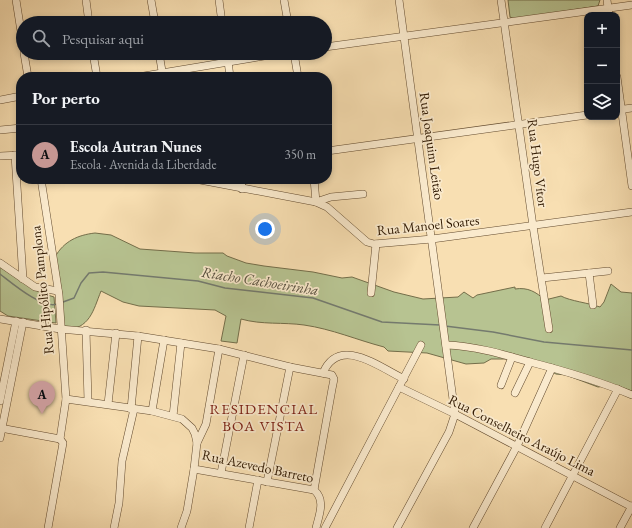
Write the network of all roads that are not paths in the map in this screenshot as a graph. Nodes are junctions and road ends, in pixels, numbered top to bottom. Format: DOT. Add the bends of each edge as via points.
graph roads {
  1 [pos="16,0"];
  2 [pos="86,0"];
  3 [pos="151,0"];
  4 [pos="219,0"];
  5 [pos="284,0"];
  6 [pos="399,0"];
  7 [pos="501,0"];
  8 [pos="607,0"];
  9 [pos="632,5"];
  10 [pos="609,11"];
  11 [pos="19,16"];
  12 [pos="88,16"];
  13 [pos="154,16"];
  14 [pos="221,16"];
  15 [pos="287,16"];
  16 [pos="505,22"];
  17 [pos="404,36"];
  18 [pos="332,46"];
  19 [pos="25,60"];
  20 [pos="94,60"];
  21 [pos="160,60"];
  22 [pos="240,60"];
  23 [pos="295,60"];
  24 [pos="228,62"];
  25 [pos="27,72"];
  26 [pos="95,72"];
  27 [pos="162,72"];
  28 [pos="177,72"];
  29 [pos="229,72"];
  30 [pos="297,72"];
  31 [pos="16,97"];
  32 [pos="0,100"];
  33 [pos="632,108"];
  34 [pos="620,110"];
  35 [pos="584,115"];
  36 [pos="620,116"];
  37 [pos="520,125"];
  38 [pos="16,128"];
  39 [pos="0,130"];
  40 [pos="419,139"];
  41 [pos="332,151"];
  42 [pos="16,155"];
  43 [pos="0,156"];
  44 [pos="19,184"];
  45 [pos="42,184"];
  46 [pos="218,184"];
  47 [pos="242,184"];
  48 [pos="314,184"];
  49 [pos="632,186"];
  50 [pos="242,189"];
  51 [pos="363,194"];
  52 [pos="316,202"];
  53 [pos="632,212"];
  54 [pos="533,226"];
  55 [pos="432,239"];
  56 [pos="376,244"];
  57 [pos="0,263"];
  58 [pos="608,271"];
  59 [pos="589,273"];
  60 [pos="542,278"];
  61 [pos="23,279"];
  62 [pos="58,293"];
  63 [pos="371,293"];
  64 [pos="593,305"];
  65 [pos="0,319"];
  66 [pos="19,322"];
  67 [pos="60,329"];
  68 [pos="549,329"];
  69 [pos="86,330"];
  70 [pos="116,334"];
  71 [pos="138,336"];
  72 [pos="164,340"];
  73 [pos="445,342"];
  74 [pos="181,343"];
  75 [pos="421,345"];
  76 [pos="220,349"];
  77 [pos="244,355"];
  78 [pos="512,357"];
  79 [pos="530,362"];
  80 [pos="290,367"];
  81 [pos="552,368"];
  82 [pos="323,373"];
  83 [pos="404,379"];
  84 [pos="501,385"];
  85 [pos="399,387"];
  86 [pos="618,389"];
  87 [pos="515,393"];
  88 [pos="632,395"];
  89 [pos="66,398"];
  90 [pos="0,401"];
  91 [pos="88,401"];
  92 [pos="108,404"];
  93 [pos="132,409"];
  94 [pos="152,411"];
  95 [pos="455,414"];
  96 [pos="173,416"];
  97 [pos="1,428"];
  98 [pos="0,438"];
  99 [pos="60,439"];
  100 [pos="197,443"];
  101 [pos="517,446"];
  102 [pos="194,469"];
  103 [pos="221,473"];
  104 [pos="573,475"];
  105 [pos="258,480"];
  106 [pos="267,482"];
  107 [pos="315,492"];
  108 [pos="632,507"];
  109 [pos="48,528"];
  110 [pos="114,528"];
  111 [pos="181,528"];
  112 [pos="249,528"];
  113 [pos="316,528"];
  114 [pos="325,528"];
  115 [pos="397,528"];
  116 [pos="473,528"];
  117 [pos="545,528"];
  118 [pos="620,528"];
  1 -- 11 [label="street"];
  2 -- 12 [label="street"];
  3 -- 13 [label="street"];
  4 -- 14 [label="street"];
  5 -- 15 [label="street"];
  6 -- 17 [label="street, Rua Joaquim Leitão"];
  7 -- 16 [label="street, Rua Hugo Vítor"];
  8 -- 10 [label="street"];
  9 -- 10 [label="street"];
  10 -- 16 [label="street"];
  16 -- 17 [label="street"];
  16 -- 37 [label="street, Rua Hugo Vítor"];
  17 -- 18 [label="street"];
  17 -- 40 [label="street, Rua Joaquim Leitão"];
  19 -- 25 [label="street"];
  20 -- 26 [label="street"];
  21 -- 27 [label="street"];
  22 -- 24 [label="street"];
  23 -- 30 [label="street"];
  24 -- 28 [label="street"];
  24 -- 29 [label="street"];
  31 -- 32 [label="street"];
  33 -- 34 [label="street"];
  35 -- 37 [label="street"];
  36 -- 49 [label="street"];
  37 -- 40 [label="street"];
  37 -- 54 [label="street, Rua Hugo Vítor"];
  38 -- 39 [label="street"];
  40 -- 41 [label="street"];
  40 -- 55 [label="street, Rua Joaquim Leitão"];
  42 -- 43 [label="street"];
  44 -- 61 [label="street"];
  45 -- 62 [label="street, Rua Hipólito Pamplona"];
  46 -- 50 [label="street, Rua Manoel Soares"];
  47 -- 50 [label="street"];
  48 -- 52 [label="street"];
  50 -- 52 [label="street, Rua Manoel Soares"];
  51 -- 52 [label="street" via="331,197"];
  52 -- 56 [label="street, Rua Manoel Soares" via="327,207 367,242"];
  53 -- 54 [label="street, Rua Manoel Soares"];
  54 -- 55 [label="street, Rua Manoel Soares"];
  54 -- 60 [label="street, Rua Hugo Vítor"];
  55 -- 56 [label="street, Rua Manoel Soares"];
  55 -- 73 [label="street, Rua Joaquim Leitão"];
  56 -- 63 [label="street"];
  57 -- 61 [label="street"];
  58 -- 59 [label="street"];
  59 -- 60 [label="street"];
  59 -- 64 [label="street"];
  60 -- 68 [label="street, Rua Hugo Vítor"];
  61 -- 62 [label="street" via="40,288"];
  62 -- 67 [label="street, Rua Hipólito Pamplona"];
  65 -- 66 [label="street"];
  66 -- 67 [label="street"];
  66 -- 90 [label="street"];
  66 -- 97 [label="street"];
  67 -- 69 [label="street"];
  67 -- 89 [label="street, Rua Hipólito Pamplona"];
  69 -- 70 [label="street"];
  69 -- 91 [label="street"];
  70 -- 71 [label="street"];
  70 -- 92 [label="street"];
  71 -- 72 [label="street"];
  71 -- 93 [label="street"];
  72 -- 74 [label="street"];
  72 -- 94 [label="street"];
  73 -- 78 [label="street"];
  73 -- 95 [label="street, Rua Joaquim Leitão"];
  74 -- 76 [label="street"];
  74 -- 96 [label="street"];
  75 -- 83 [label="street"];
  76 -- 77 [label="street"];
  76 -- 100 [label="street" via="206,424"];
  77 -- 80 [label="street"];
  77 -- 103 [label="street"];
  78 -- 79 [label="street"];
  78 -- 84 [label="street"];
  79 -- 81 [label="street"];
  79 -- 87 [label="street"];
  80 -- 82 [label="street"];
  80 -- 106 [label="street"];
  81 -- 86 [label="street"];
  81 -- 101 [label="street"];
  82 -- 83 [label="street" via="331,360 348,354 361,357"];
  82 -- 107 [label="street" via="332,375 334,379"];
  83 -- 85 [label="street"];
  85 -- 95 [label="street, Rua Conselheiro Araújo Lima"];
  85 -- 114 [label="street"];
  86 -- 88 [label="street"];
  86 -- 104 [label="street"];
  89 -- 91 [label="street, Rua Azevedo Barreto"];
  89 -- 99 [label="street, Rua Hipólito Pamplona"];
  91 -- 92 [label="street, Rua Azevedo Barreto"];
  92 -- 93 [label="street, Rua Azevedo Barreto"];
  93 -- 94 [label="street, Rua Azevedo Barreto"];
  93 -- 110 [label="street" via="122,461 119,503"];
  94 -- 96 [label="street, Rua Azevedo Barreto"];
  95 -- 101 [label="street, Rua Conselheiro Araújo Lima"];
  95 -- 115 [label="street" via="449,432"];
  96 -- 100 [label="street, Rua Azevedo Barreto" via="182,419 192,428"];
  97 -- 98 [label="street"];
  97 -- 99 [label="street"];
  99 -- 109 [label="street, Rua Hipólito Pamplona" via="63,443"];
  100 -- 102 [label="street, Rua Azevedo Barreto"];
  101 -- 104 [label="street, Rua Conselheiro Araújo Lima"];
  101 -- 116 [label="street"];
  102 -- 103 [label="street, Rua Azevedo Barreto"];
  102 -- 111 [label="street"];
  103 -- 105 [label="street, Rua Azevedo Barreto"];
  104 -- 108 [label="street, Rua Conselheiro Araújo Lima"];
  104 -- 117 [label="street"];
  105 -- 106 [label="street, Rua Azevedo Barreto"];
  105 -- 112 [label="street"];
  106 -- 107 [label="street, Rua Azevedo Barreto"];
  107 -- 113 [label="street" via="321,500"];
  108 -- 118 [label="street"];
}
